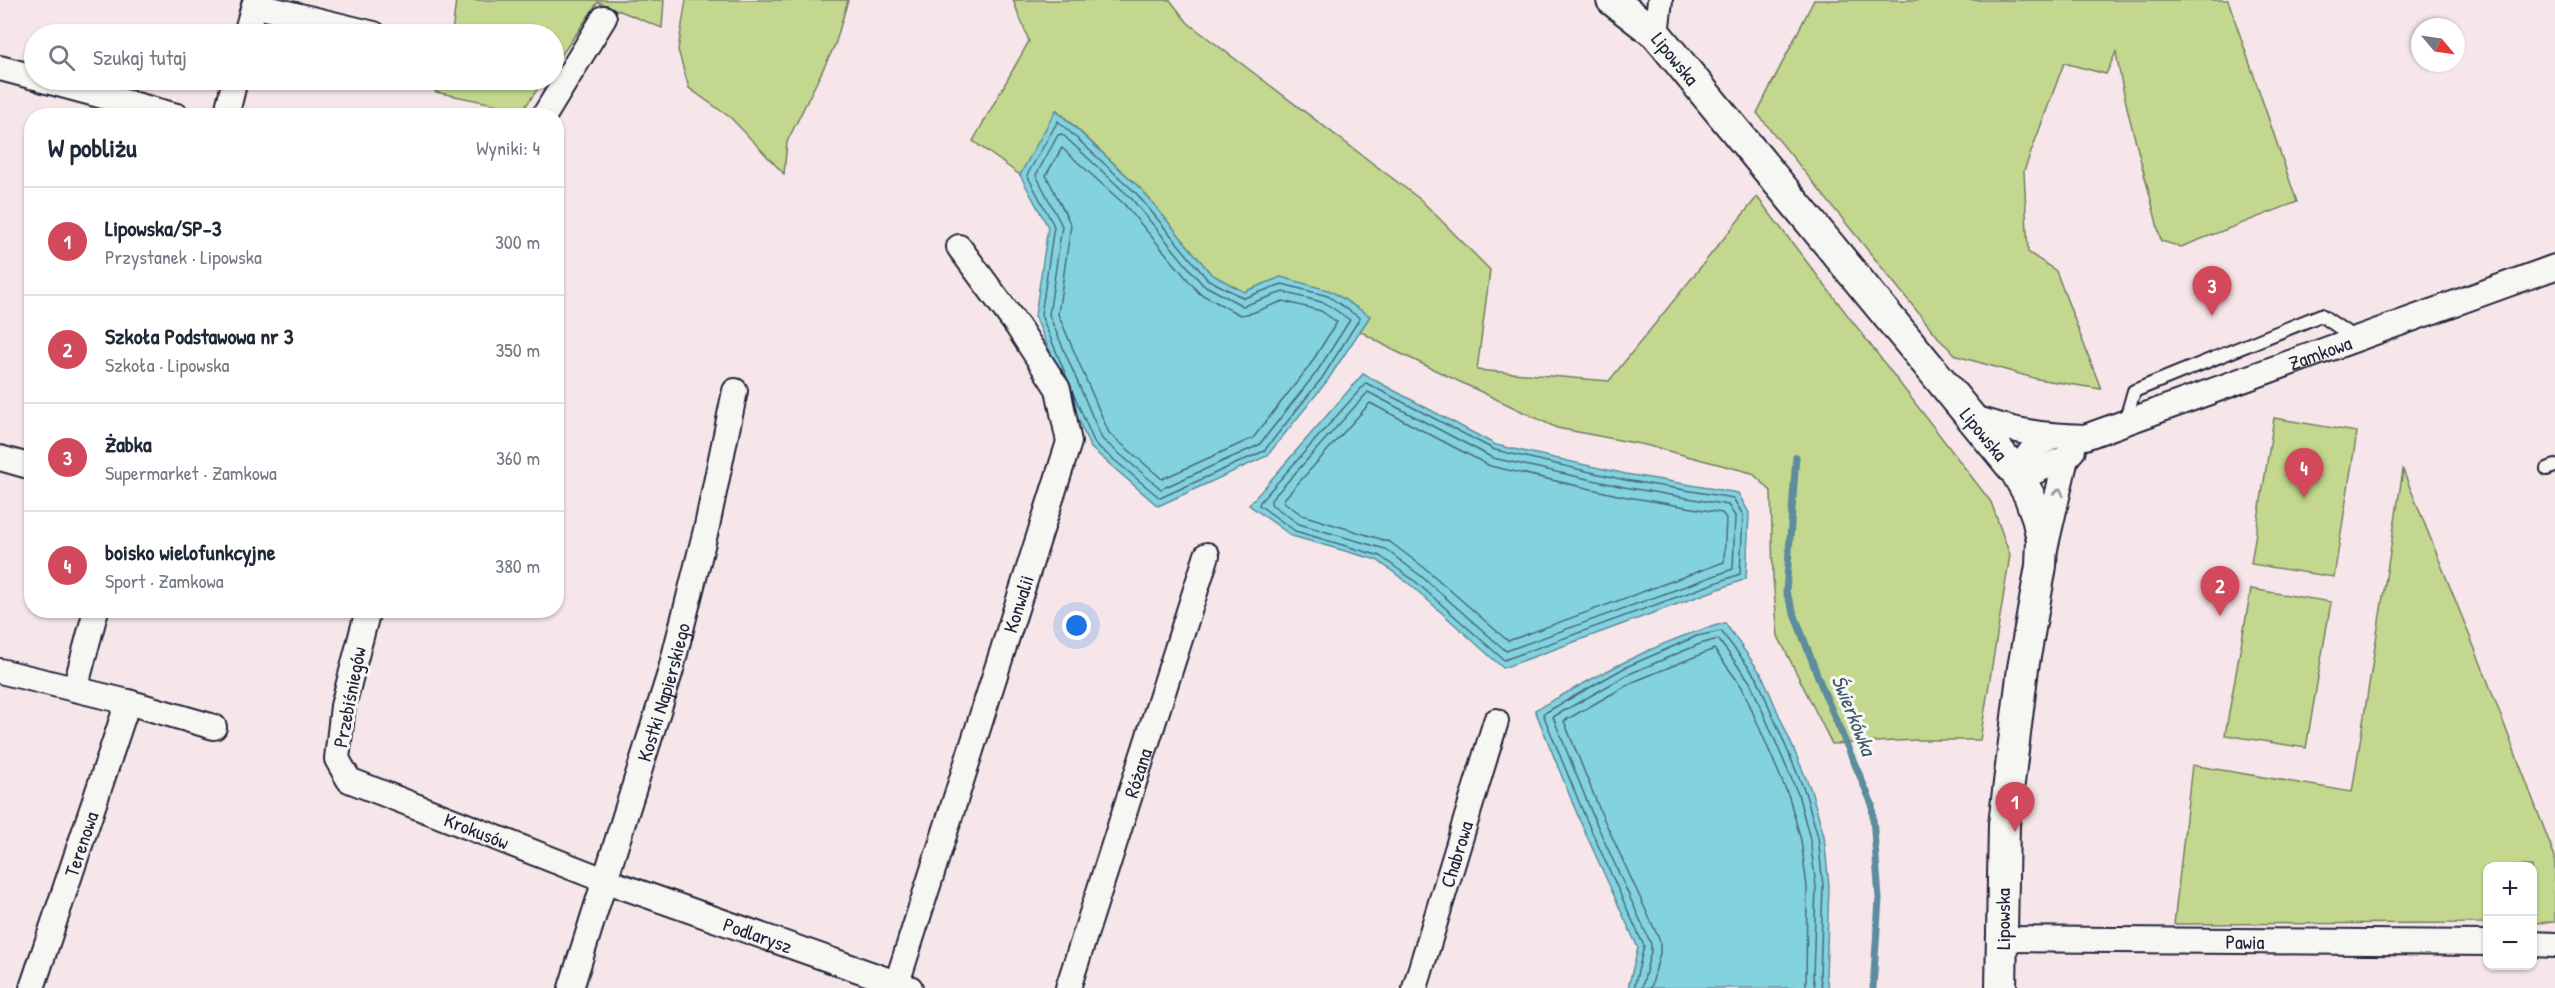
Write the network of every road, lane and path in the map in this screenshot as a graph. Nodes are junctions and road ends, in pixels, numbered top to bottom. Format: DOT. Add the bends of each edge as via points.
graph roads {
  1 [pos="1612,0"];
  2 [pos="1660,0"];
  3 [pos="245,3"];
  4 [pos="604,18"];
  5 [pos="246,24"];
  6 [pos="332,24"];
  7 [pos="1656,34"];
  8 [pos="0,68"];
  9 [pos="24,74"];
  10 [pos="564,83"];
  11 [pos="80,90"];
  12 [pos="232,90"];
  13 [pos="560,90"];
  14 [pos="147,108"];
  15 [pos="228,108"];
  16 [pos="549,108"];
  17 [pos="959,248"];
  18 [pos="2555,267"];
  19 [pos="2356,339"];
  20 [pos="735,391"];
  21 [pos="1971,417"];
  22 [pos="2125,422"];
  23 [pos="2054,436"];
  24 [pos="2085,437"];
  25 [pos="0,458"];
  26 [pos="2066,458"];
  27 [pos="24,464"];
  28 [pos="2018,475"];
  29 [pos="1206,555"];
  30 [pos="2041,566"];
  31 [pos="94,618"];
  32 [pos="366,618"];
  33 [pos="0,671"];
  34 [pos="75,689"];
  35 [pos="128,702"];
  36 [pos="1496,721"];
  37 [pos="214,727"];
  38 [pos="349,780"];
  39 [pos="604,880"];
  40 [pos="2002,939"];
  41 [pos="2483,944"];
  42 [pos="2537,944"];
  43 [pos="2555,945"];
  44 [pos="904,986"];
  45 [pos="32,988"];
  46 [pos="571,988"];
  47 [pos="1068,988"];
  48 [pos="1415,988"];
  49 [pos="2001,988"];
  1 -- 7 [label="street, Lipowska"];
  2 -- 7 [label="street"];
  3 -- 5 [label="street"];
  3 -- 6 [label="street"];
  4 -- 10 [label="street"];
  7 -- 21 [label="street, Lipowska"];
  8 -- 9 [label="street"];
  11 -- 14 [label="street"];
  12 -- 15 [label="street"];
  13 -- 16 [label="street"];
  17 -- 44 [label="street, Konwalii" via="1058,389 1069,442"];
  18 -- 19 [label="street, Zamkowa"];
  19 -- 22 [label="street, Zamkowa"];
  19 -- 22 [label="lane" via="2321,315 2134,391"];
  20 -- 39 [label="street, Kostki Napierskiego" via="707,526 670,673"];
  21 -- 23 [label="street, Zamkowa" via="2014,431"];
  21 -- 28 [label="street, Lipowska"];
  22 -- 24 [label="street, Zamkowa"];
  23 -- 24 [label="street, Zamkowa"];
  23 -- 28 [label="street" via="2034,447"];
  24 -- 26 [label="street, Zamkowa"];
  25 -- 27 [label="street"];
  26 -- 28 [label="street, Zamkowa"];
  30 -- 26 [label="street, Zamkowa, one-way"];
  28 -- 30 [label="street, Lipowska" via="2037,517 2042,540"];
  29 -- 47 [label="street, Różana"];
  30 -- 40 [label="street, Lipowska" via="2023,668 2004,824"];
  31 -- 34 [label="street"];
  32 -- 38 [label="street, Przebiśniegów" via="343,706 338,749 337,759"];
  33 -- 34 [label="street"];
  34 -- 35 [label="street"];
  35 -- 37 [label="street"];
  35 -- 45 [label="street, Terenowa"];
  36 -- 48 [label="street, Chabrowa"];
  38 -- 39 [label="street, Krokusów"];
  39 -- 44 [label="street, Podlarysz"];
  39 -- 46 [label="street, Kostki Napierskiego"];
  40 -- 41 [label="street, Pawia"];
  40 -- 49 [label="street, Lipowska"];
  42 -- 43 [label="street"];
}
